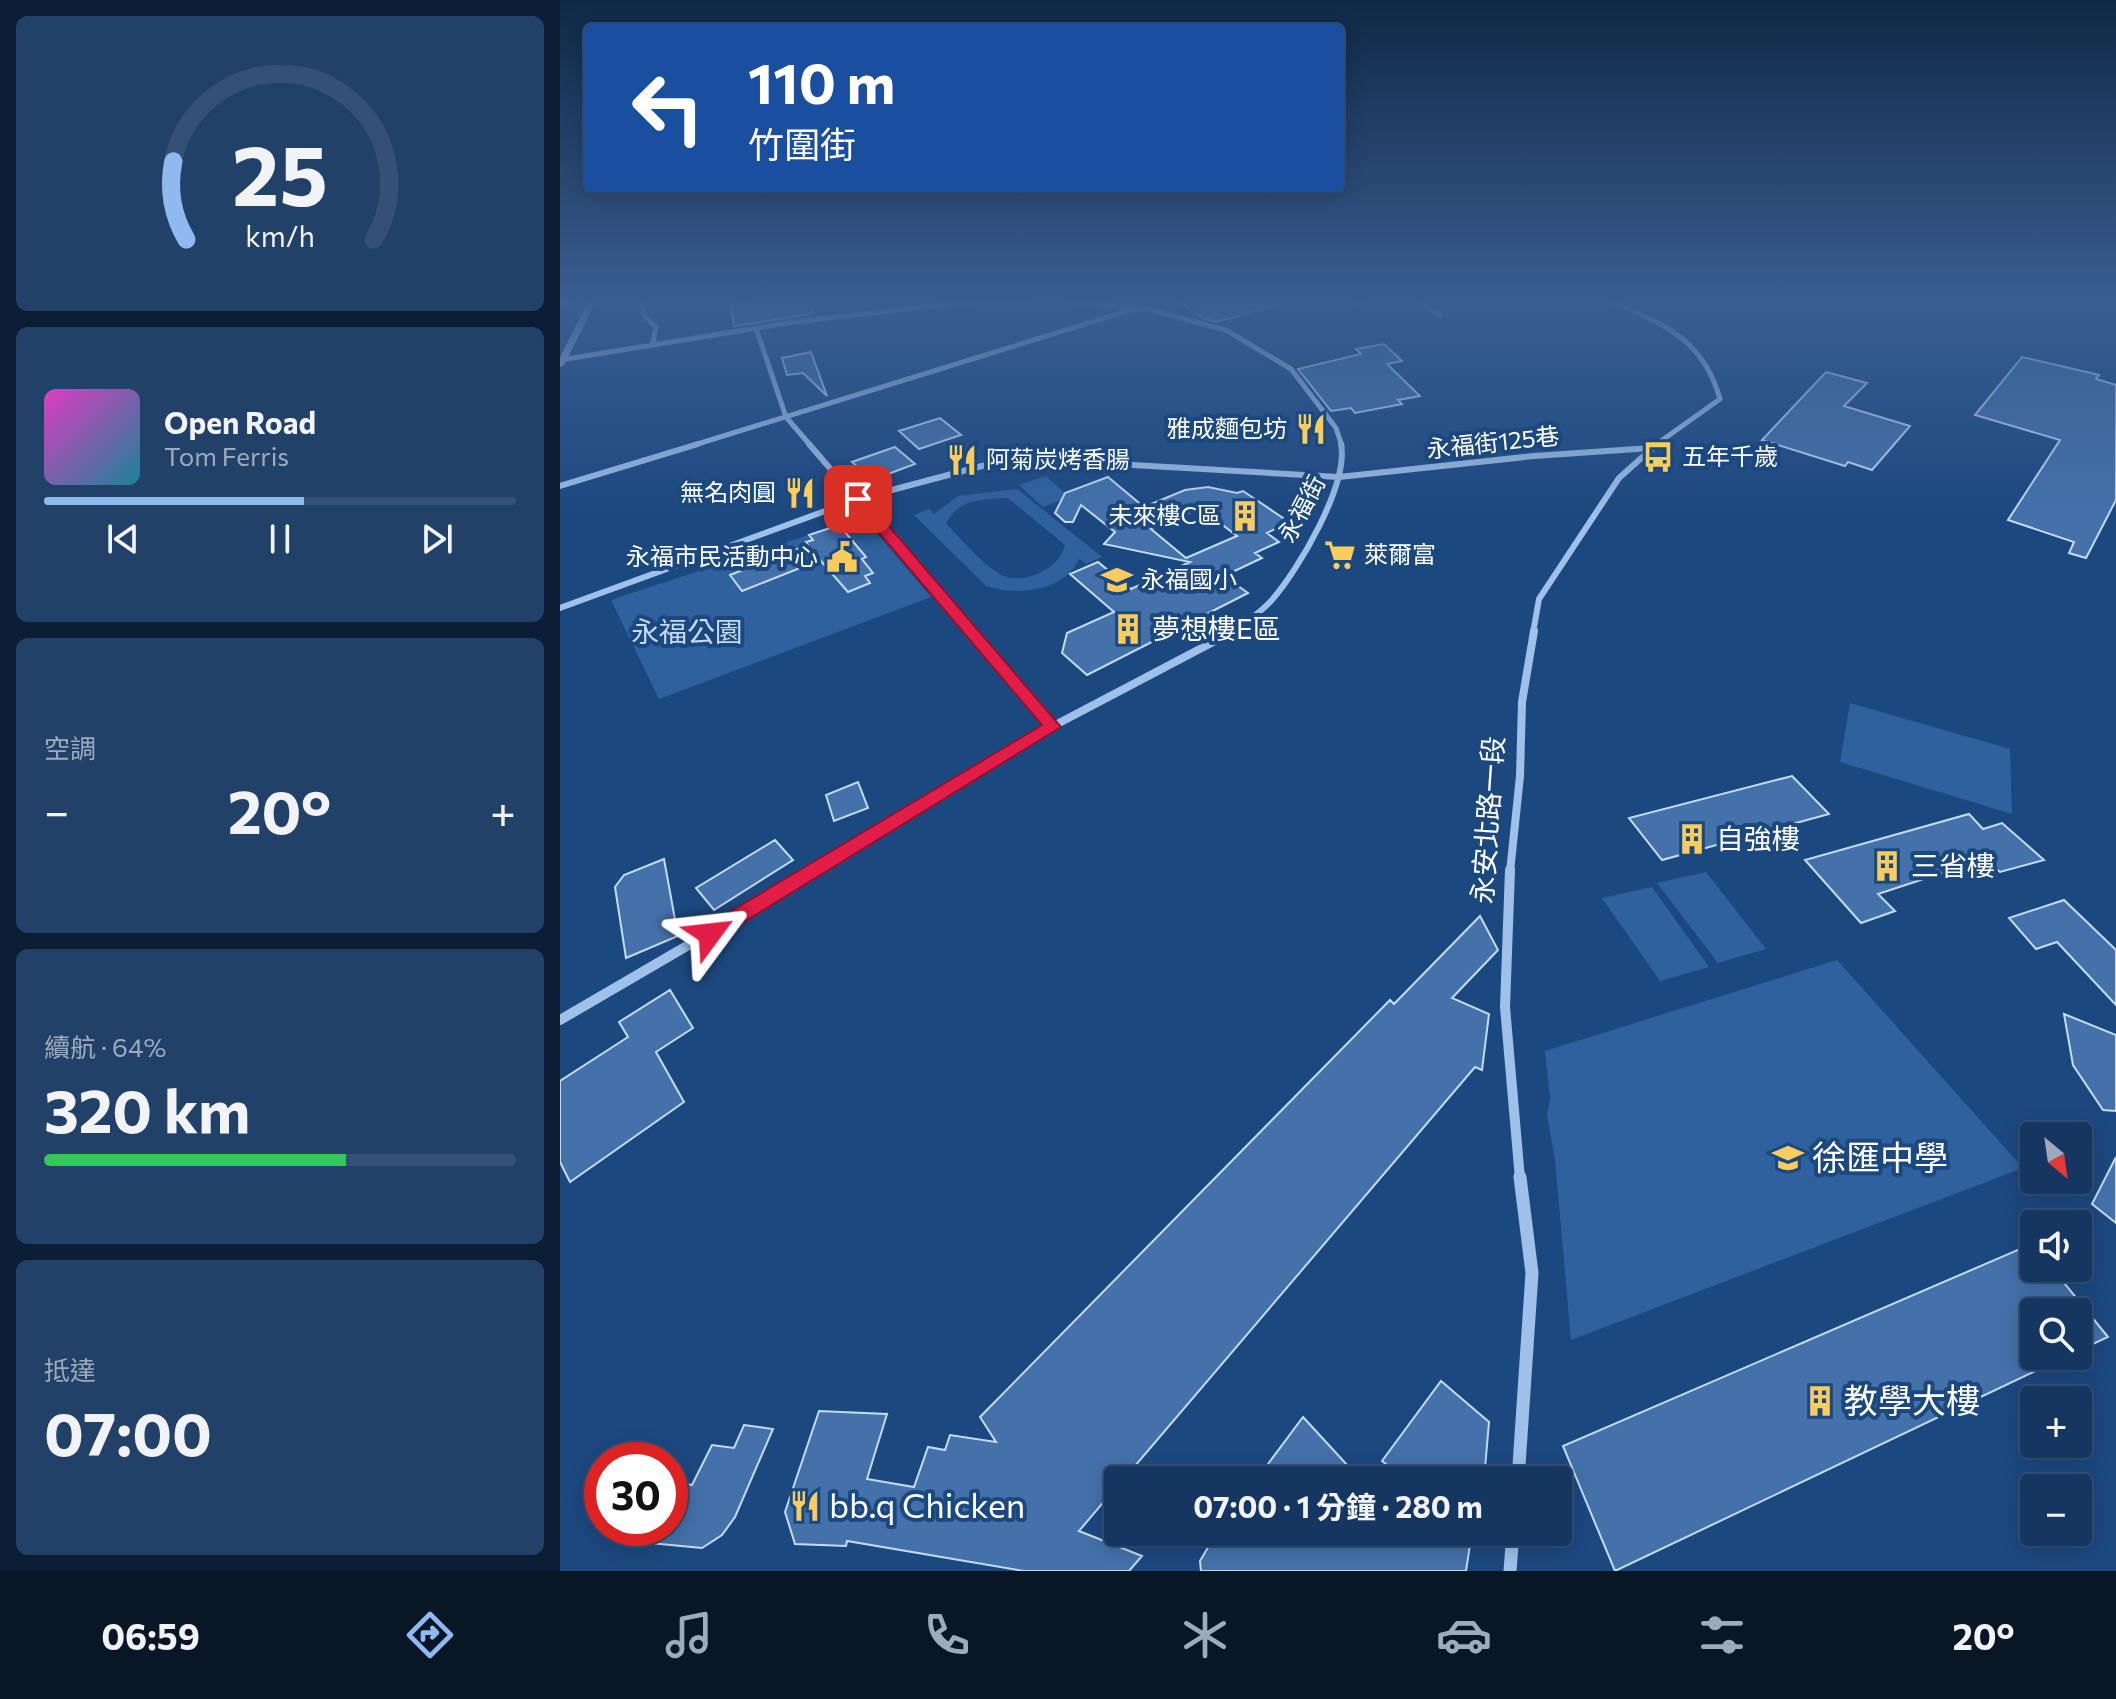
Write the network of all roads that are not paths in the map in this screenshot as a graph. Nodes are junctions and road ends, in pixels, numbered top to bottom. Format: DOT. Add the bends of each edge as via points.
graph roads {
  1 [pos="771,371"];
  2 [pos="933,371"];
  3 [pos="1291,371"];
  4 [pos="1711,371"];
  5 [pos="786,417"];
  6 [pos="1651,448"];
  7 [pos="1339,477"];
  8 [pos="560,486"];
  9 [pos="858,499"];
  10 [pos="560,608"];
  11 [pos="1053,727"];
  12 [pos="560,1020"];
  13 [pos="1519,1466"];
  14 [pos="1512,1546"];
  15 [pos="1510,1571"];
  1 -- 5 [label="street"];
  2 -- 5 [label="street"];
  3 -- 7 [label="street, 永福街" via="1326,406 1341,438 1344,466"];
  4 -- 6 [label="street, 永安北路一段" via="1720,399"];
  5 -- 8 [label="street"];
  5 -- 9 [label="street"];
  6 -- 7 [label="street, 永福街125巷"];
  6 -- 13 [label="street, 永安北路一段" via="1619,478 1539,599 1522,702 1505,1007 1532,1273"];
  7 -- 9 [label="street, 永福街125巷" via="1012,458"];
  7 -- 11 [label="street, 永福街" via="1274,598 1225,640"];
  9 -- 10 [label="street, 永福街125巷"];
  9 -- 11 [label="street"];
  11 -- 12 [label="street, 永福街" via="764,904"];
  14 -- 15 [label="street"];
}
